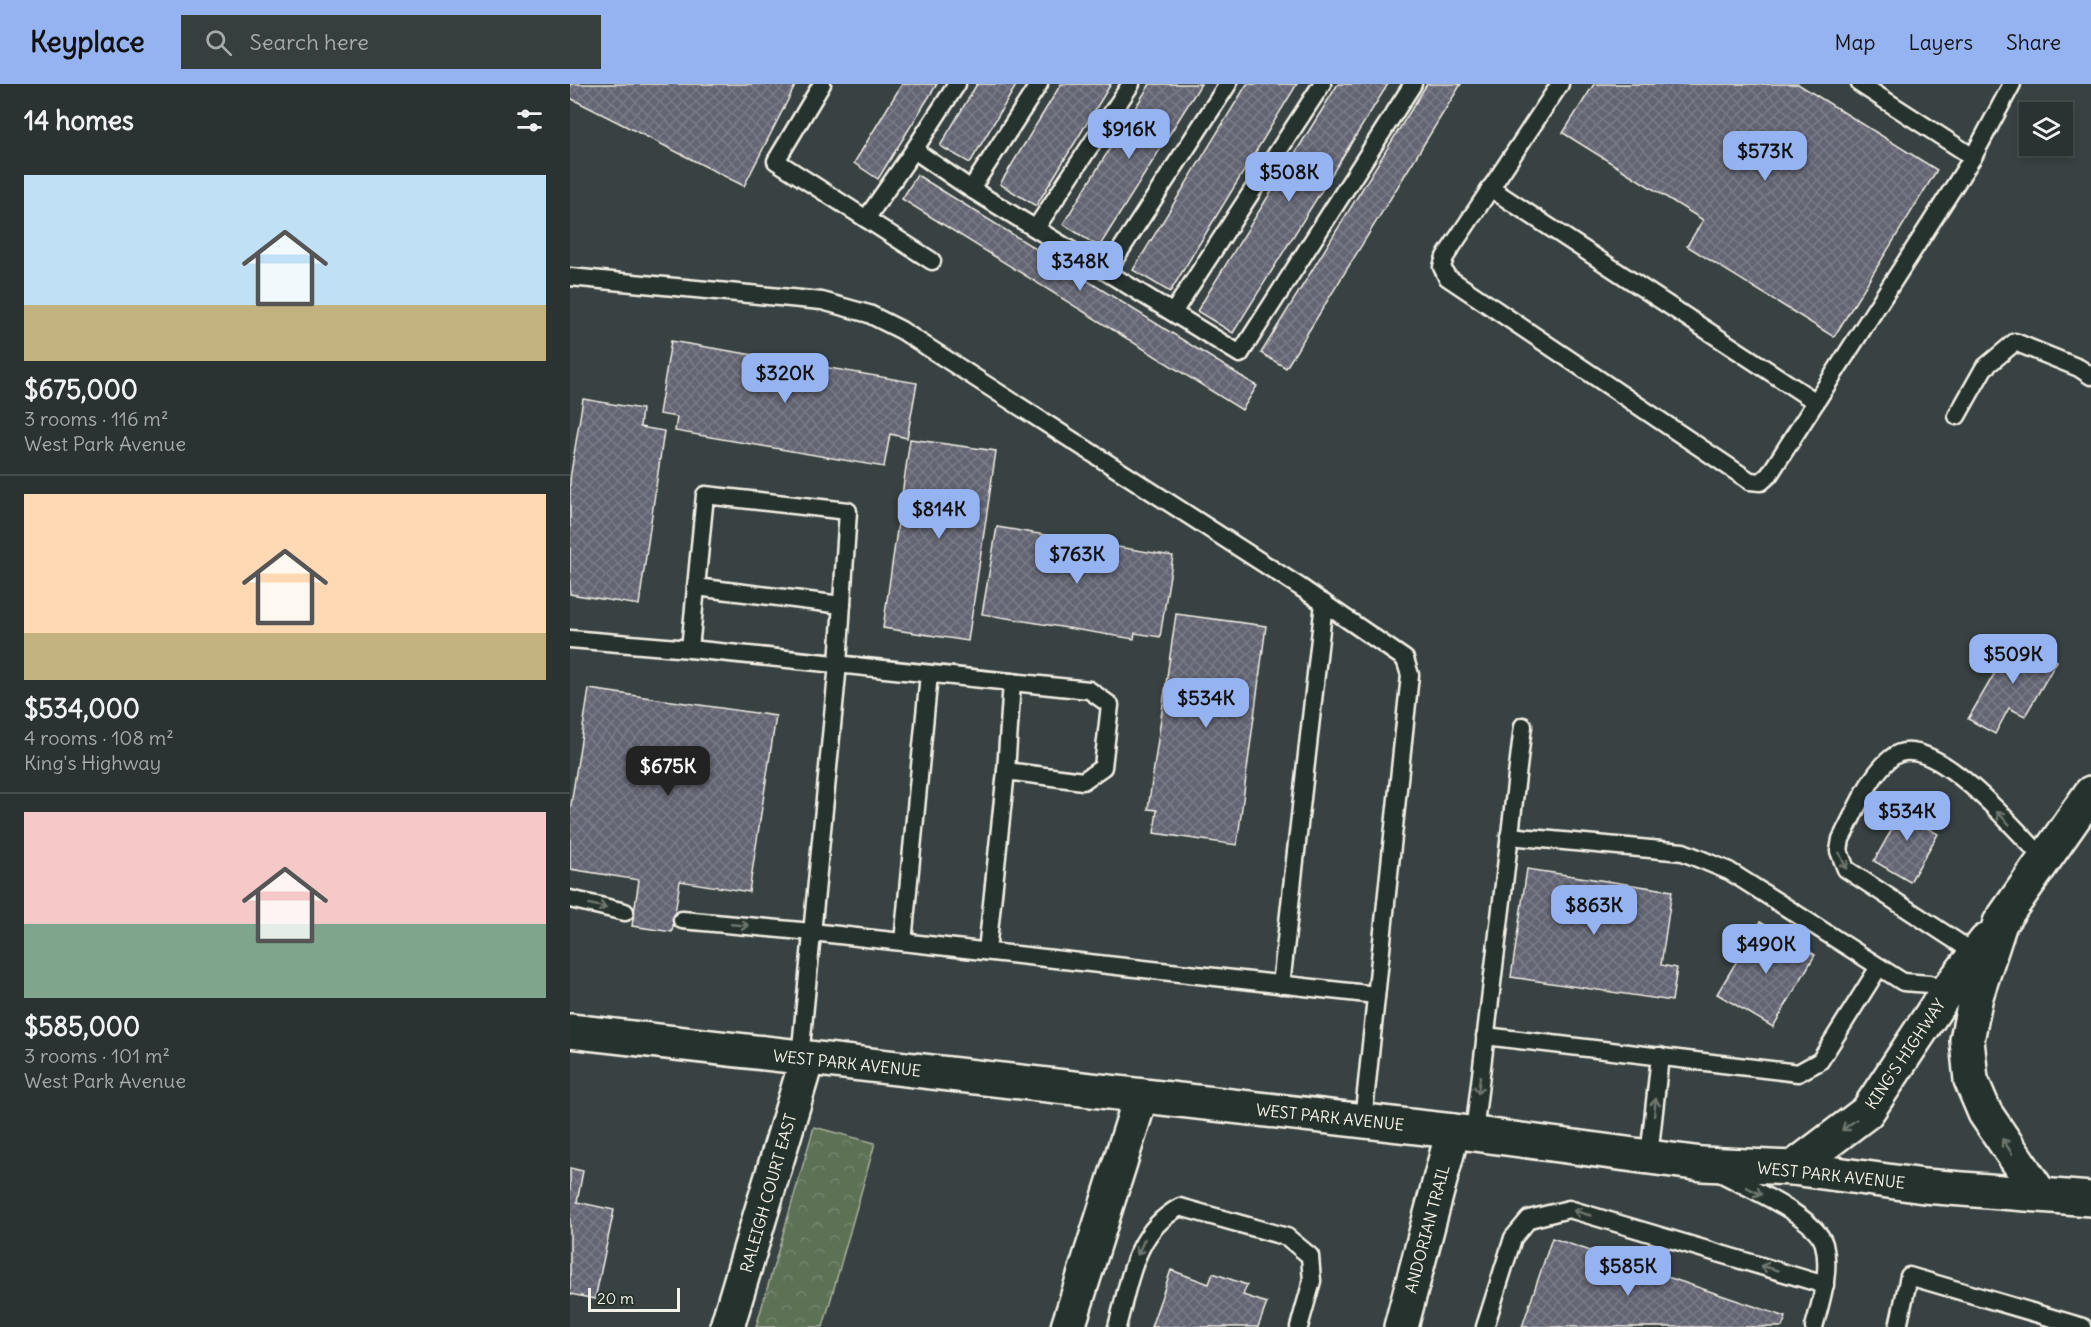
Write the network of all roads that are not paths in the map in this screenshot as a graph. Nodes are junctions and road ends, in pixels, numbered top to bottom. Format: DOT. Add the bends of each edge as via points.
graph roads {
  1 [pos="822,84"];
  2 [pos="957,84"];
  3 [pos="1039,84"];
  4 [pos="1131,84"];
  5 [pos="1228,84"];
  6 [pos="1322,84"];
  7 [pos="1413,84"];
  8 [pos="1560,84"];
  9 [pos="1860,84"];
  10 [pos="2012,84"];
  11 [pos="914,150"];
  12 [pos="1973,157"];
  13 [pos="1490,188"];
  14 [pos="971,189"];
  15 [pos="866,219"];
  16 [pos="1036,228"];
  17 [pos="932,261"];
  18 [pos="1107,271"];
  19 [pos="570,277"];
  20 [pos="1174,311"];
  21 [pos="2091,376"];
  22 [pos="1816,402"];
  23 [pos="1957,417"];
  24 [pos="696,587"];
  25 [pos="1324,603"];
  26 [pos="842,605"];
  27 [pos="570,639"];
  28 [pos="690,649"];
  29 [pos="838,664"];
  30 [pos="929,674"];
  31 [pos="1012,682"];
  32 [pos="1523,726"];
  33 [pos="1006,771"];
  34 [pos="2091,794"];
  35 [pos="1509,836"];
  36 [pos="2044,860"];
  37 [pos="570,899"];
  38 [pos="625,912"];
  39 [pos="682,920"];
  40 [pos="2000,923"];
  41 [pos="812,932"];
  42 [pos="903,942"];
  43 [pos="987,951"];
  44 [pos="1976,954"];
  45 [pos="1880,967"];
  46 [pos="1281,985"];
  47 [pos="1945,994"];
  48 [pos="1377,995"];
  49 [pos="570,1031"];
  50 [pos="1485,1036"];
  51 [pos="1660,1056"];
  52 [pos="803,1059"];
  53 [pos="1141,1096"];
  54 [pos="1363,1121"];
  55 [pos="1463,1132"];
  56 [pos="1649,1157"];
  57 [pos="1702,1164"];
  58 [pos="1793,1168"];
  59 [pos="2040,1194"];
  60 [pos="2091,1199"];
  61 [pos="1825,1285"];
  62 [pos="728,1327"];
  63 [pos="1068,1327"];
  64 [pos="1117,1327"];
  65 [pos="1299,1327"];
  66 [pos="1401,1327"];
  67 [pos="1485,1327"];
  68 [pos="1814,1327"];
  69 [pos="1898,1327"];
  70 [pos="2083,1327"];
  1 -- 15 [label="lane" via="776,161"];
  2 -- 11 [label="lane"];
  3 -- 14 [label="lane"];
  4 -- 16 [label="lane"];
  5 -- 18 [label="lane"];
  6 -- 20 [label="lane"];
  7 -- 20 [label="lane" via="1240,354"];
  8 -- 13 [label="lane"];
  9 -- 12 [label="lane"];
  10 -- 12 [label="lane"];
  11 -- 14 [label="lane"];
  11 -- 15 [label="lane"];
  12 -- 22 [label="lane"];
  13 -- 22 [label="lane"];
  13 -- 22 [label="lane" via="1445,257 1442,267 1447,276 1750,481 1761,482 1769,475"];
  14 -- 16 [label="lane"];
  15 -- 17 [label="lane"];
  16 -- 18 [label="lane"];
  18 -- 20 [label="lane"];
  19 -- 25 [label="lane" via="822,301 869,314 901,330"];
  21 -- 23 [label="lane" via="2015,342 1984,368"];
  24 -- 26 [label="lane"];
  24 -- 26 [label="lane" via="705,495 848,511"];
  24 -- 28 [label="lane"];
  25 -- 46 [label="lane"];
  25 -- 48 [label="lane" via="1405,659 1410,675"];
  26 -- 29 [label="lane"];
  27 -- 28 [label="lane"];
  28 -- 29 [label="lane"];
  29 -- 30 [label="lane"];
  29 -- 41 [label="lane"];
  30 -- 31 [label="lane"];
  30 -- 42 [label="lane"];
  31 -- 33 [label="lane"];
  31 -- 33 [label="lane" via="1089,690 1110,705 1103,767 1083,780"];
  32 -- 35 [label="lane"];
  33 -- 43 [label="lane"];
  34 -- 36 [label="street"];
  35 -- 45 [label="lane" via="1683,852 1729,871"];
  35 -- 50 [label="lane"];
  36 -- 40 [label="street"];
  36 -- 44 [label="lane, one-way" via="1940,760 1914,750 1901,751 1878,771 1841,839 1839,851 1846,869"];
  37 -- 38 [label="lane, one-way"];
  39 -- 41 [label="lane, one-way"];
  40 -- 44 [label="street, KING'S HIGHWAY"];
  59 -- 40 [label="street, one-way" via="1985,1113 1971,1080 1967,1040 1976,996"];
  41 -- 42 [label="lane"];
  41 -- 52 [label="lane"];
  42 -- 43 [label="lane"];
  43 -- 46 [label="lane"];
  44 -- 47 [label="street, KING'S HIGHWAY"];
  45 -- 47 [label="lane" via="1903,982 1930,984"];
  45 -- 51 [label="lane" via="1820,1061 1798,1073"];
  46 -- 48 [label="lane"];
  47 -- 58 [label="street, KING'S HIGHWAY, one-way" via="1867,1112"];
  48 -- 54 [label="lane"];
  49 -- 52 [label="street, WEST PARK AVENUE"];
  50 -- 51 [label="lane"];
  50 -- 55 [label="lane, one-way"];
  56 -- 51 [label="lane, one-way"];
  52 -- 53 [label="street, WEST PARK AVENUE"];
  52 -- 62 [label="street, RALEIGH COURT EAST"];
  53 -- 54 [label="street, WEST PARK AVENUE"];
  53 -- 63 [label="street"];
  54 -- 55 [label="street, WEST PARK AVENUE"];
  55 -- 56 [label="street, WEST PARK AVENUE"];
  55 -- 66 [label="street, ANDORIAN TRAIL"];
  56 -- 57 [label="street, WEST PARK AVENUE"];
  57 -- 58 [label="street, WEST PARK AVENUE"];
  57 -- 61 [label="lane, one-way" via="1799,1214 1824,1243"];
  58 -- 59 [label="street, WEST PARK AVENUE" via="1924,1186"];
  59 -- 60 [label="street, WEST PARK AVENUE"];
  61 -- 67 [label="lane, one-way" via="1569,1209 1529,1219 1513,1238"];
  61 -- 68 [label="lane"];
  65 -- 64 [label="lane, one-way" via="1312,1281 1310,1256 1287,1237 1180,1207 1151,1228 1139,1249"];
  69 -- 70 [label="lane" via="1909,1276"];
}
